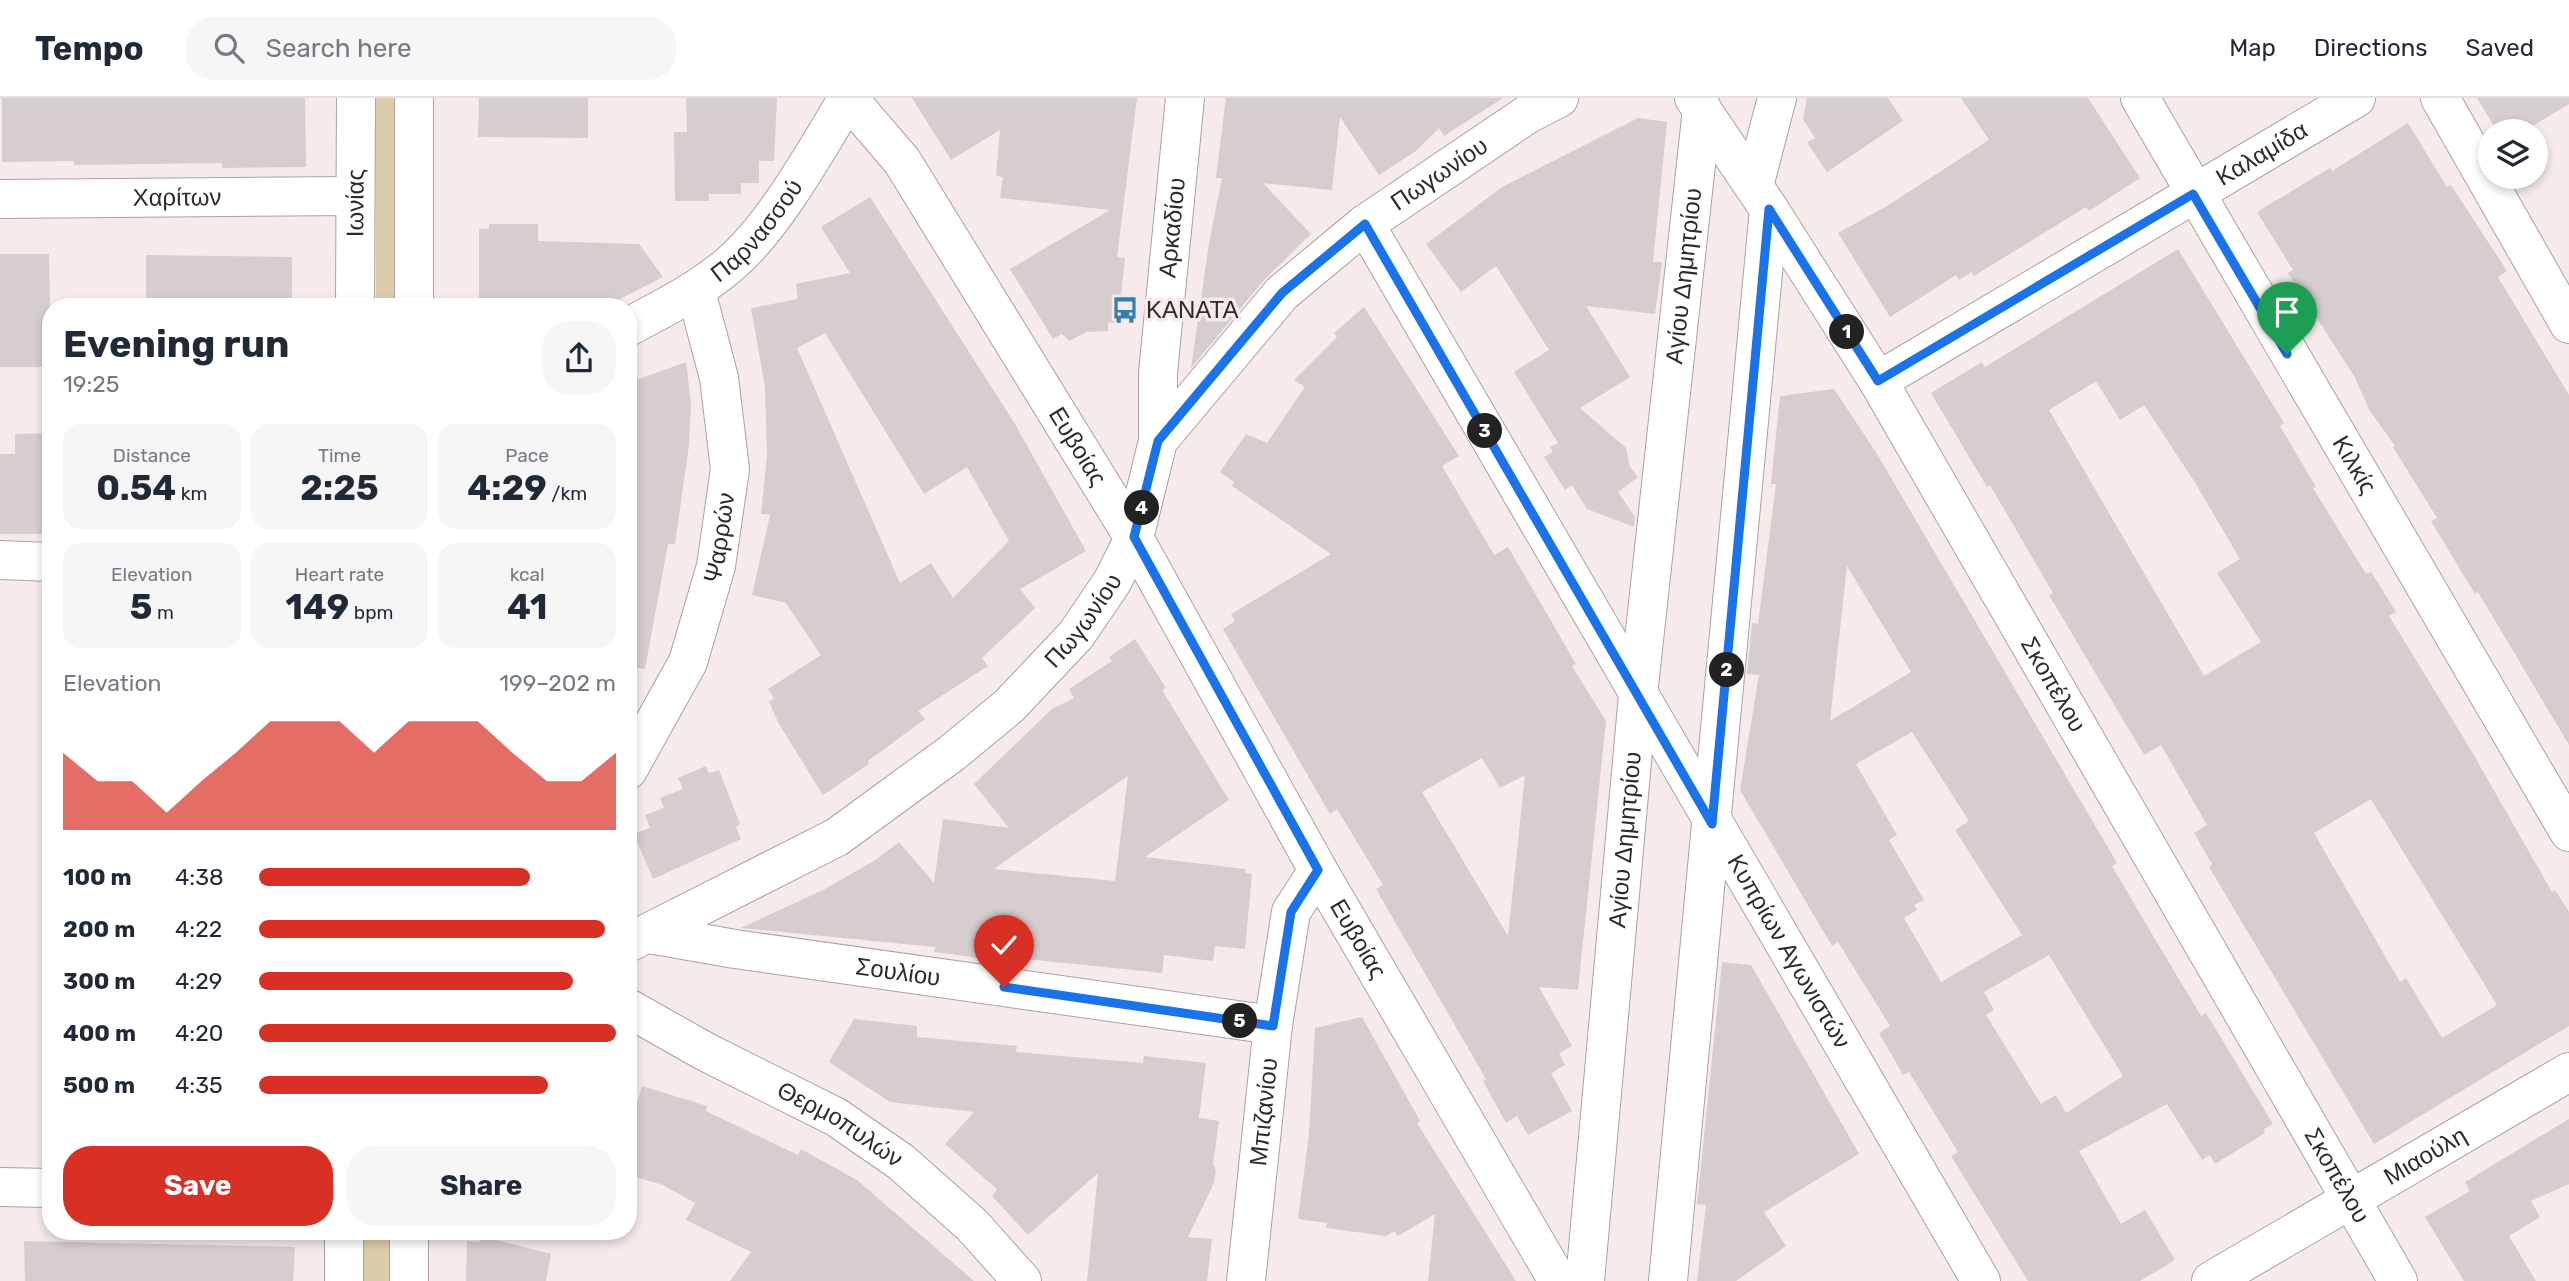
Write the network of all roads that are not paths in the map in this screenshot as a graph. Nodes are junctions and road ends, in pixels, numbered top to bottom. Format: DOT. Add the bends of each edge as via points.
graph roads {
  1 [pos="356,98"];
  2 [pos="414,98"];
  3 [pos="848,98"];
  4 [pos="1185,98"];
  5 [pos="1559,98"];
  6 [pos="1777,98"];
  7 [pos="2140,98"];
  8 [pos="2356,98"];
  9 [pos="2440,98"];
  10 [pos="1698,103"];
  11 [pos="2193,194"];
  12 [pos="355,196"];
  13 [pos="1762,197"];
  14 [pos="0,199"];
  15 [pos="1365,224"];
  16 [pos="696,291"];
  17 [pos="355,298"];
  18 [pos="414,298"];
  19 [pos="637,322"];
  20 [pos="2569,324"];
  21 [pos="1878,381"];
  22 [pos="1158,441"];
  23 [pos="1134,537"];
  24 [pos="0,560"];
  25 [pos="42,562"];
  26 [pos="1638,695"];
  27 [pos="637,754"];
  28 [pos="1712,824"];
  29 [pos="2569,832"];
  30 [pos="1318,870"];
  31 [pos="638,939"];
  32 [pos="637,1012"];
  33 [pos="1273,1026"];
  34 [pos="2569,1072"];
  35 [pos="0,1187"];
  36 [pos="42,1188"];
  37 [pos="2350,1199"];
  38 [pos="344,1240"];
  39 [pos="409,1240"];
  40 [pos="344,1281"];
  41 [pos="409,1281"];
  42 [pos="1022,1281"];
  43 [pos="1246,1281"];
  44 [pos="1558,1281"];
  45 [pos="1586,1281"];
  46 [pos="1668,1281"];
  47 [pos="1981,1281"];
  48 [pos="2211,1281"];
  49 [pos="2398,1281"];
  1 -- 12 [label="street, Ιωνίας"];
  2 -- 18 [label="street"];
  3 -- 16 [label="street, Παρνασσού" via="766,225"];
  3 -- 23 [label="street, Ευβοίας" via="902,161"];
  4 -- 22 [label="street, Αρκαδίου" via="1158,373"];
  5 -- 15 [label="street, Πωγωνίου"];
  6 -- 13 [label="street"];
  7 -- 11 [label="street, Κιλκίς"];
  8 -- 11 [label="street, Καλαμίδα"];
  9 -- 20 [label="street"];
  10 -- 13 [label="street, Σκοπέλου"];
  10 -- 26 [label="street, Αγίου Δημητρίου"];
  11 -- 21 [label="street, Καλαμίδα"];
  11 -- 29 [label="street, Κιλκίς"];
  12 -- 14 [label="street, Χαρίτων"];
  12 -- 17 [label="street, Ιωνίας"];
  13 -- 21 [label="street, Σκοπέλου"];
  13 -- 28 [label="street"];
  15 -- 22 [label="street, Πωγωνίου" via="1282,293"];
  15 -- 26 [label="street, Κυπρίων Αγωνιστών"];
  16 -- 19 [label="street, Παρνασσού"];
  16 -- 27 [label="street, Ψαρρών" via="719,378 730,469 716,566 688,663"];
  21 -- 37 [label="street, Σκοπέλου"];
  22 -- 23 [label="street, Πωγωνίου"];
  23 -- 30 [label="street, Ευβοίας"];
  23 -- 31 [label="street, Πωγωνίου" via="1112,582 1076,635 1009,706 952,754 837,836"];
  24 -- 25 [label="street"];
  26 -- 28 [label="street, Κυπρίων Αγωνιστών"];
  26 -- 45 [label="street, Αγίου Δημητρίου"];
  28 -- 46 [label="street"];
  28 -- 47 [label="street, Κυπρίων Αγωνιστών"];
  30 -- 33 [label="street, Μπιζανίου" via="1291,912"];
  30 -- 44 [label="street, Ευβοίας"];
  31 -- 33 [label="street, Σουλίου"];
  32 -- 42 [label="street, Θερμοπυλών" via="836,1116 901,1161 972,1225"];
  33 -- 43 [label="street, Μπιζανίου"];
  34 -- 37 [label="street, Μιαούλη"];
  35 -- 36 [label="street"];
  37 -- 48 [label="street, Μιαούλη"];
  37 -- 49 [label="street, Σκοπέλου"];
  38 -- 40 [label="street"];
  39 -- 41 [label="street"];
}
